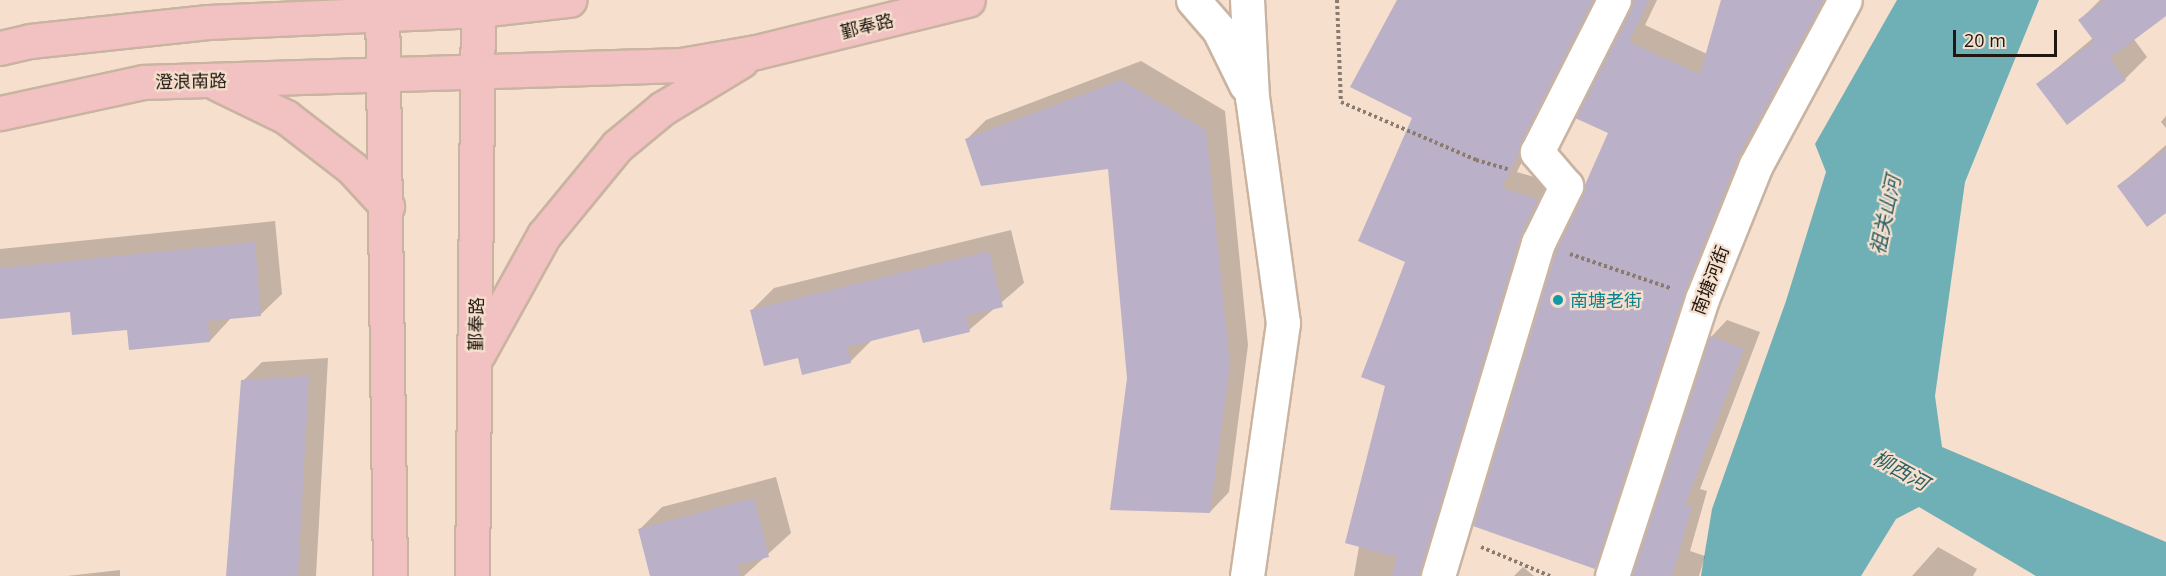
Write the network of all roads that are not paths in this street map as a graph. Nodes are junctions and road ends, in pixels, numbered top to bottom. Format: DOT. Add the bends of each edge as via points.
graph roads {
  1 [pos="236,0"];
  2 [pos="569,0"];
  3 [pos="968,0"];
  4 [pos="1193,0"];
  5 [pos="1247,0"];
  6 [pos="1614,0"];
  7 [pos="1845,0"];
  8 [pos="479,5"];
  9 [pos="384,7"];
  10 [pos="208,22"];
  11 [pos="0,48"];
  12 [pos="756,52"];
  13 [pos="479,72"];
  14 [pos="386,77"];
  15 [pos="211,81"];
  16 [pos="1252,98"];
  17 [pos="0,113"];
  18 [pos="387,206"];
  19 [pos="476,358"];
  20 [pos="390,576"];
  21 [pos="472,576"];
  22 [pos="1247,576"];
  23 [pos="1437,576"];
  24 [pos="1612,576"];
  1 -- 10 [label="main road"];
  2 -- 8 [label="main road"];
  3 -- 12 [label="main road, 鄞奉路"];
  4 -- 16 [label="street" via="1219,30"];
  5 -- 16 [label="street"];
  6 -- 23 [label="street" via="1537,152 1566,186 1538,243"];
  7 -- 24 [label="street, 南塘河街" via="1756,165 1702,299"];
  8 -- 9 [label="main road"];
  8 -- 13 [label="main road, 鄞奉路"];
  9 -- 10 [label="main road"];
  9 -- 14 [label="main road"];
  10 -- 11 [label="main road" via="30,41"];
  12 -- 13 [label="main road, 鄞奉路" via="681,65"];
  12 -- 19 [label="main road" via="663,108 616,146 544,235"];
  13 -- 14 [label="main road, 鄞奉路"];
  13 -- 19 [label="main road, 鄞奉路"];
  14 -- 15 [label="main road, 澄浪南路"];
  14 -- 18 [label="main road"];
  15 -- 17 [label="main road, 澄浪南路" via="143,82"];
  15 -- 18 [label="main road" via="286,117 352,168"];
  16 -- 22 [label="street" via="1283,323"];
  18 -- 20 [label="main road"];
  19 -- 21 [label="main road, 鄞奉路"];
}
